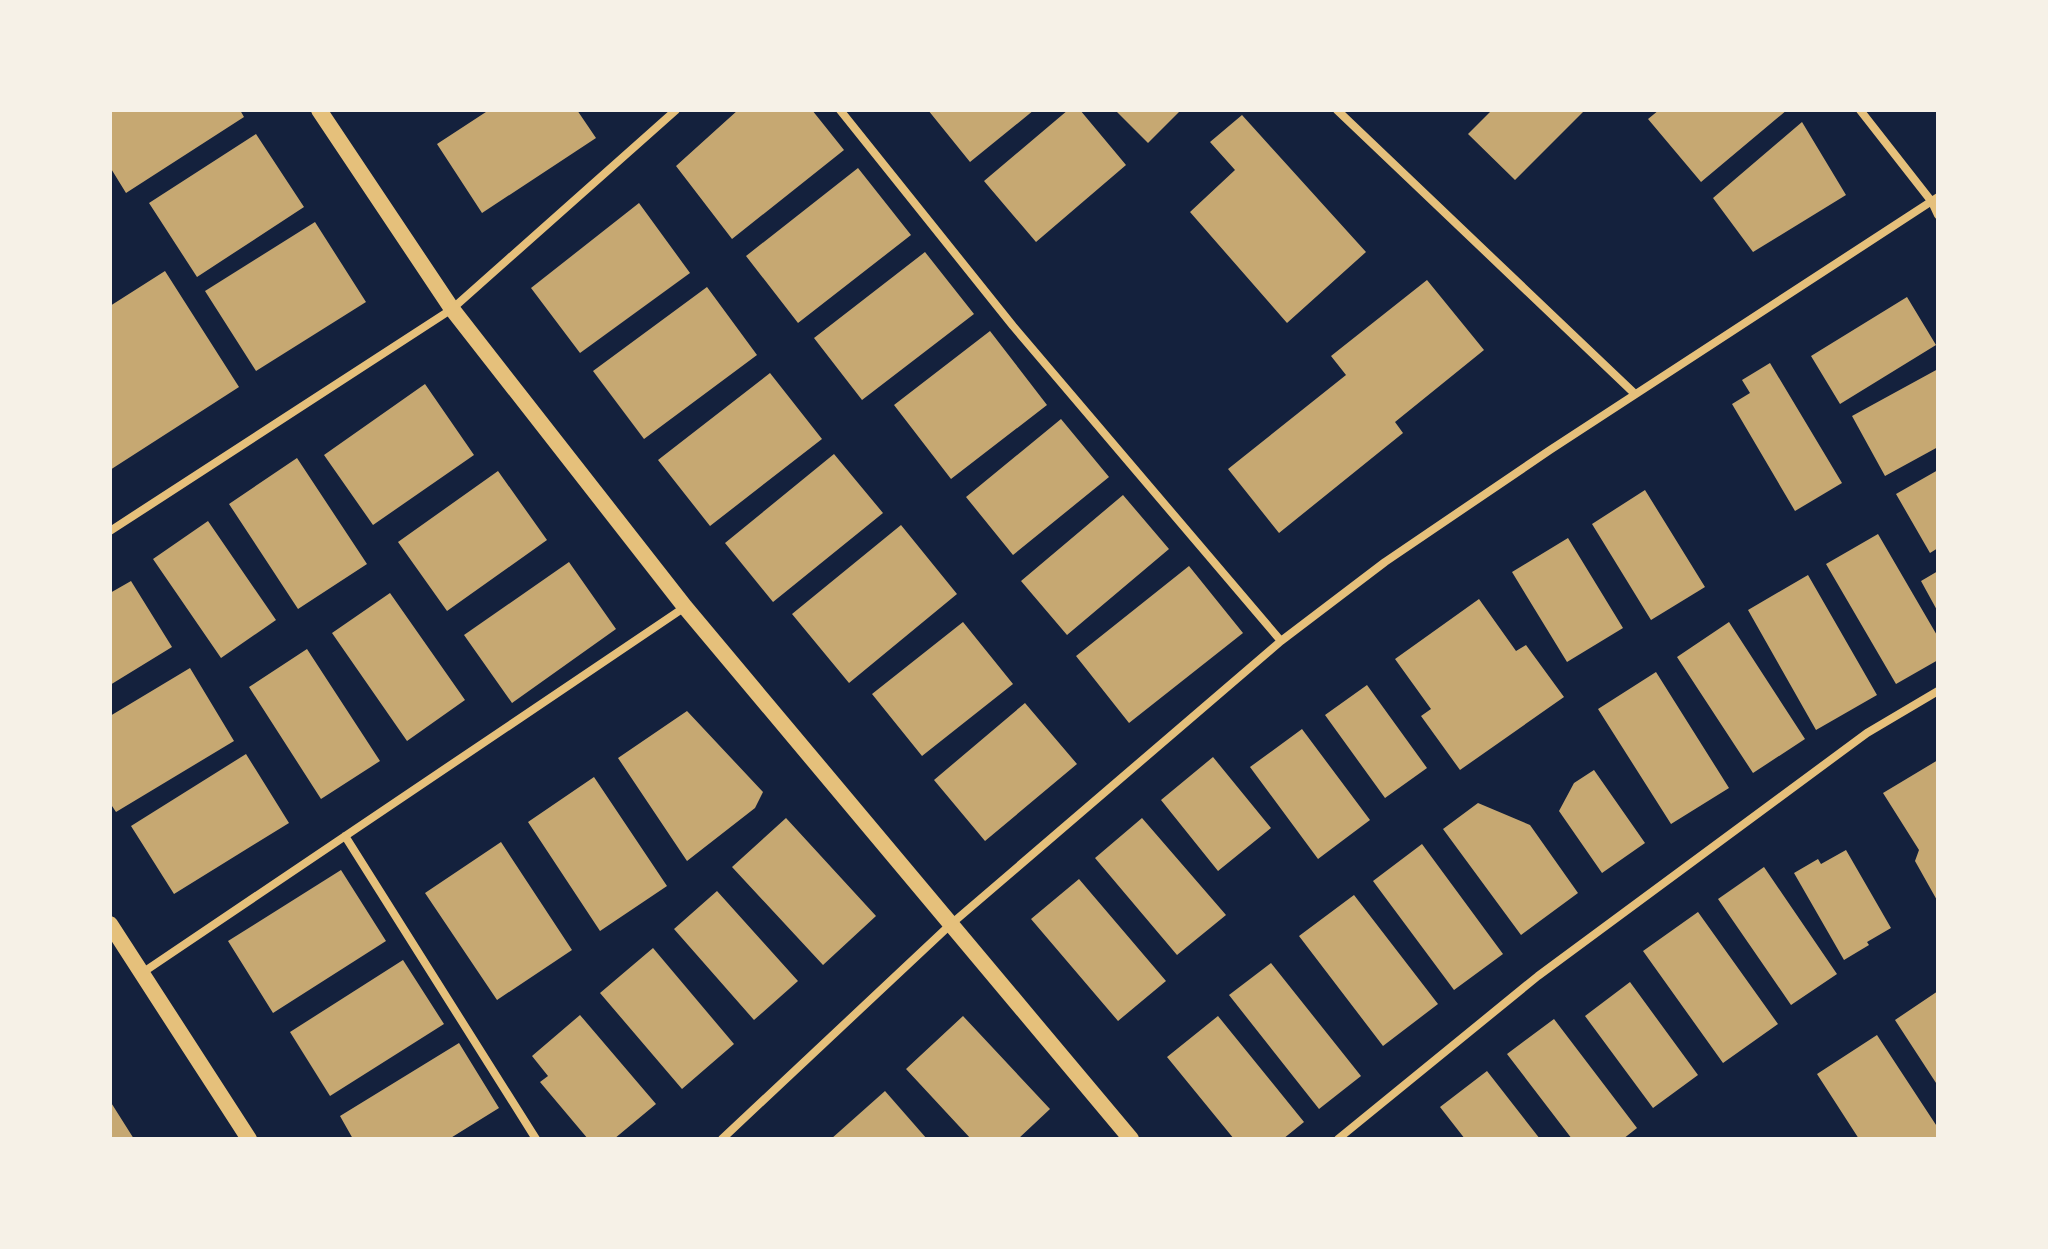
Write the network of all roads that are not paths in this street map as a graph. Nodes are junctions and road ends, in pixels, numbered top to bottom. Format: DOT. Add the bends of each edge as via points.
graph roads {
  1 [pos="319,110"];
  2 [pos="676,110"];
  3 [pos="840,110"];
  4 [pos="1337,110"];
  5 [pos="1860,110"];
  6 [pos="1935,200"];
  7 [pos="1938,215"];
  8 [pos="452,309"];
  9 [pos="1635,394"];
  10 [pos="110,531"];
  11 [pos="685,607"];
  12 [pos="1281,641"];
  13 [pos="1938,691"];
  14 [pos="345,836"];
  15 [pos="110,924"];
  16 [pos="950,925"];
  17 [pos="142,973"];
  18 [pos="249,1139"];
  19 [pos="536,1139"];
  20 [pos="722,1139"];
  21 [pos="1131,1139"];
  22 [pos="1338,1139"];
  1 -- 8 [label="main road"];
  2 -- 8 [label="street"];
  3 -- 12 [label="street" via="1013,326"];
  4 -- 9 [label="street"];
  5 -- 6 [label="street"];
  6 -- 7 [label="street"];
  6 -- 9 [label="street"];
  8 -- 10 [label="street"];
  8 -- 11 [label="main road"];
  9 -- 12 [label="street" via="1385,562"];
  11 -- 14 [label="street"];
  11 -- 16 [label="main road"];
  12 -- 16 [label="street"];
  13 -- 22 [label="street" via="1867,733 1538,976"];
  14 -- 17 [label="street"];
  14 -- 19 [label="street"];
  15 -- 17 [label="main road"];
  16 -- 20 [label="street"];
  16 -- 21 [label="main road"];
  17 -- 18 [label="main road"];
}
